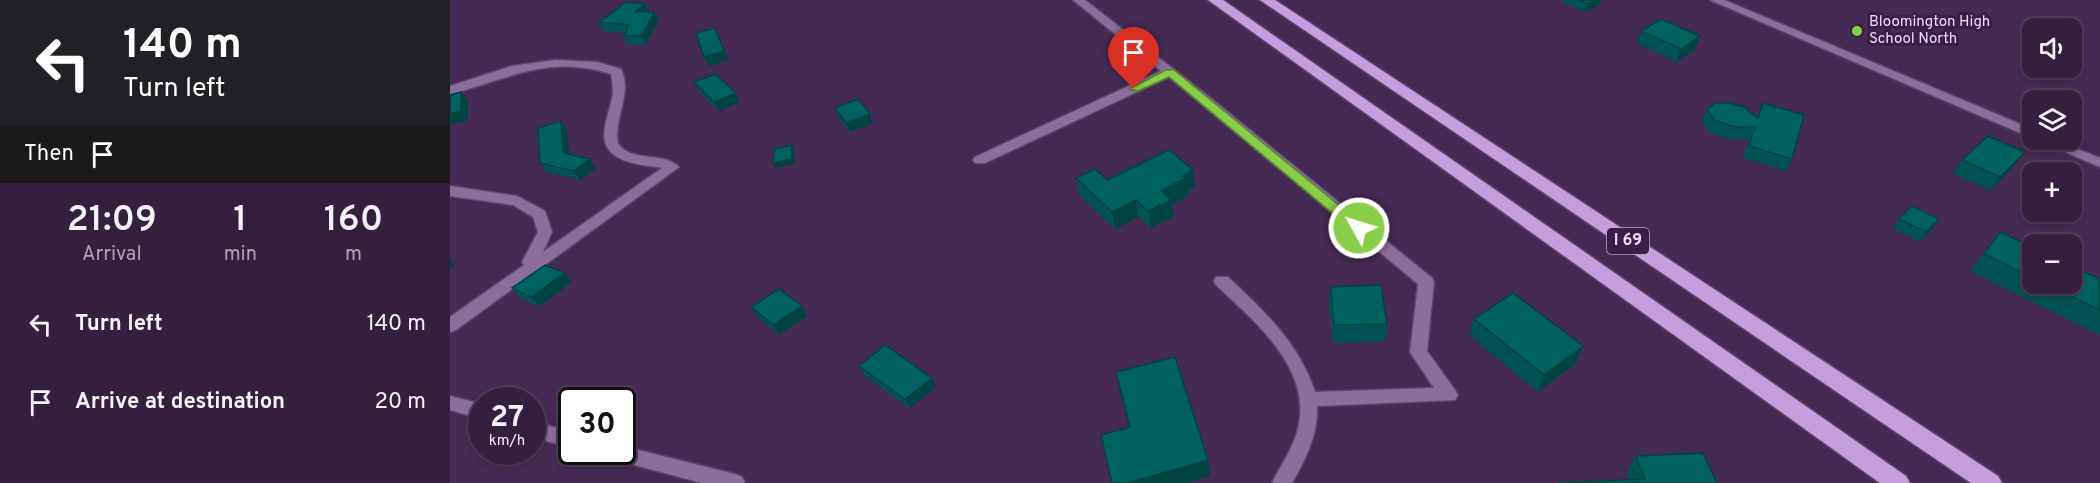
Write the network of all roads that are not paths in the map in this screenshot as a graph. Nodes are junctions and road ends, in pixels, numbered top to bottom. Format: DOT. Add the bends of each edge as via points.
graph roads {
  1 [pos="1078,0"];
  2 [pos="1214,0"];
  3 [pos="1266,0"];
  4 [pos="1714,0"];
  5 [pos="1170,72"];
  6 [pos="450,90"];
  7 [pos="2022,130"];
  8 [pos="2069,150"];
  9 [pos="980,160"];
  10 [pos="2100,163"];
  11 [pos="450,191"];
  12 [pos="522,272"];
  13 [pos="1222,281"];
  14 [pos="450,327"];
  15 [pos="1310,399"];
  16 [pos="450,403"];
  17 [pos="468,408"];
  18 [pos="636,457"];
  19 [pos="735,483"];
  20 [pos="1282,483"];
  21 [pos="1898,483"];
  22 [pos="1990,483"];
  1 -- 5 [label="street"];
  2 -- 21 [label="highway, I 69"];
  3 -- 22 [label="highway, I 69"];
  4 -- 7 [label="street"];
  5 -- 9 [label="street"];
  5 -- 15 [label="street" via="1426,282 1418,352 1449,395"];
  6 -- 12 [label="street" via="534,66 597,64 617,72 619,93 610,125 610,142 625,156 672,166"];
  8 -- 10 [label="street"];
  11 -- 12 [label="street" via="517,201 540,214 544,232 539,248"];
  12 -- 14 [label="street"];
  13 -- 15 [label="street" via="1289,349 1303,374"];
  15 -- 20 [label="street" via="1305,438"];
  16 -- 17 [label="street"];
  18 -- 19 [label="street"];
}
